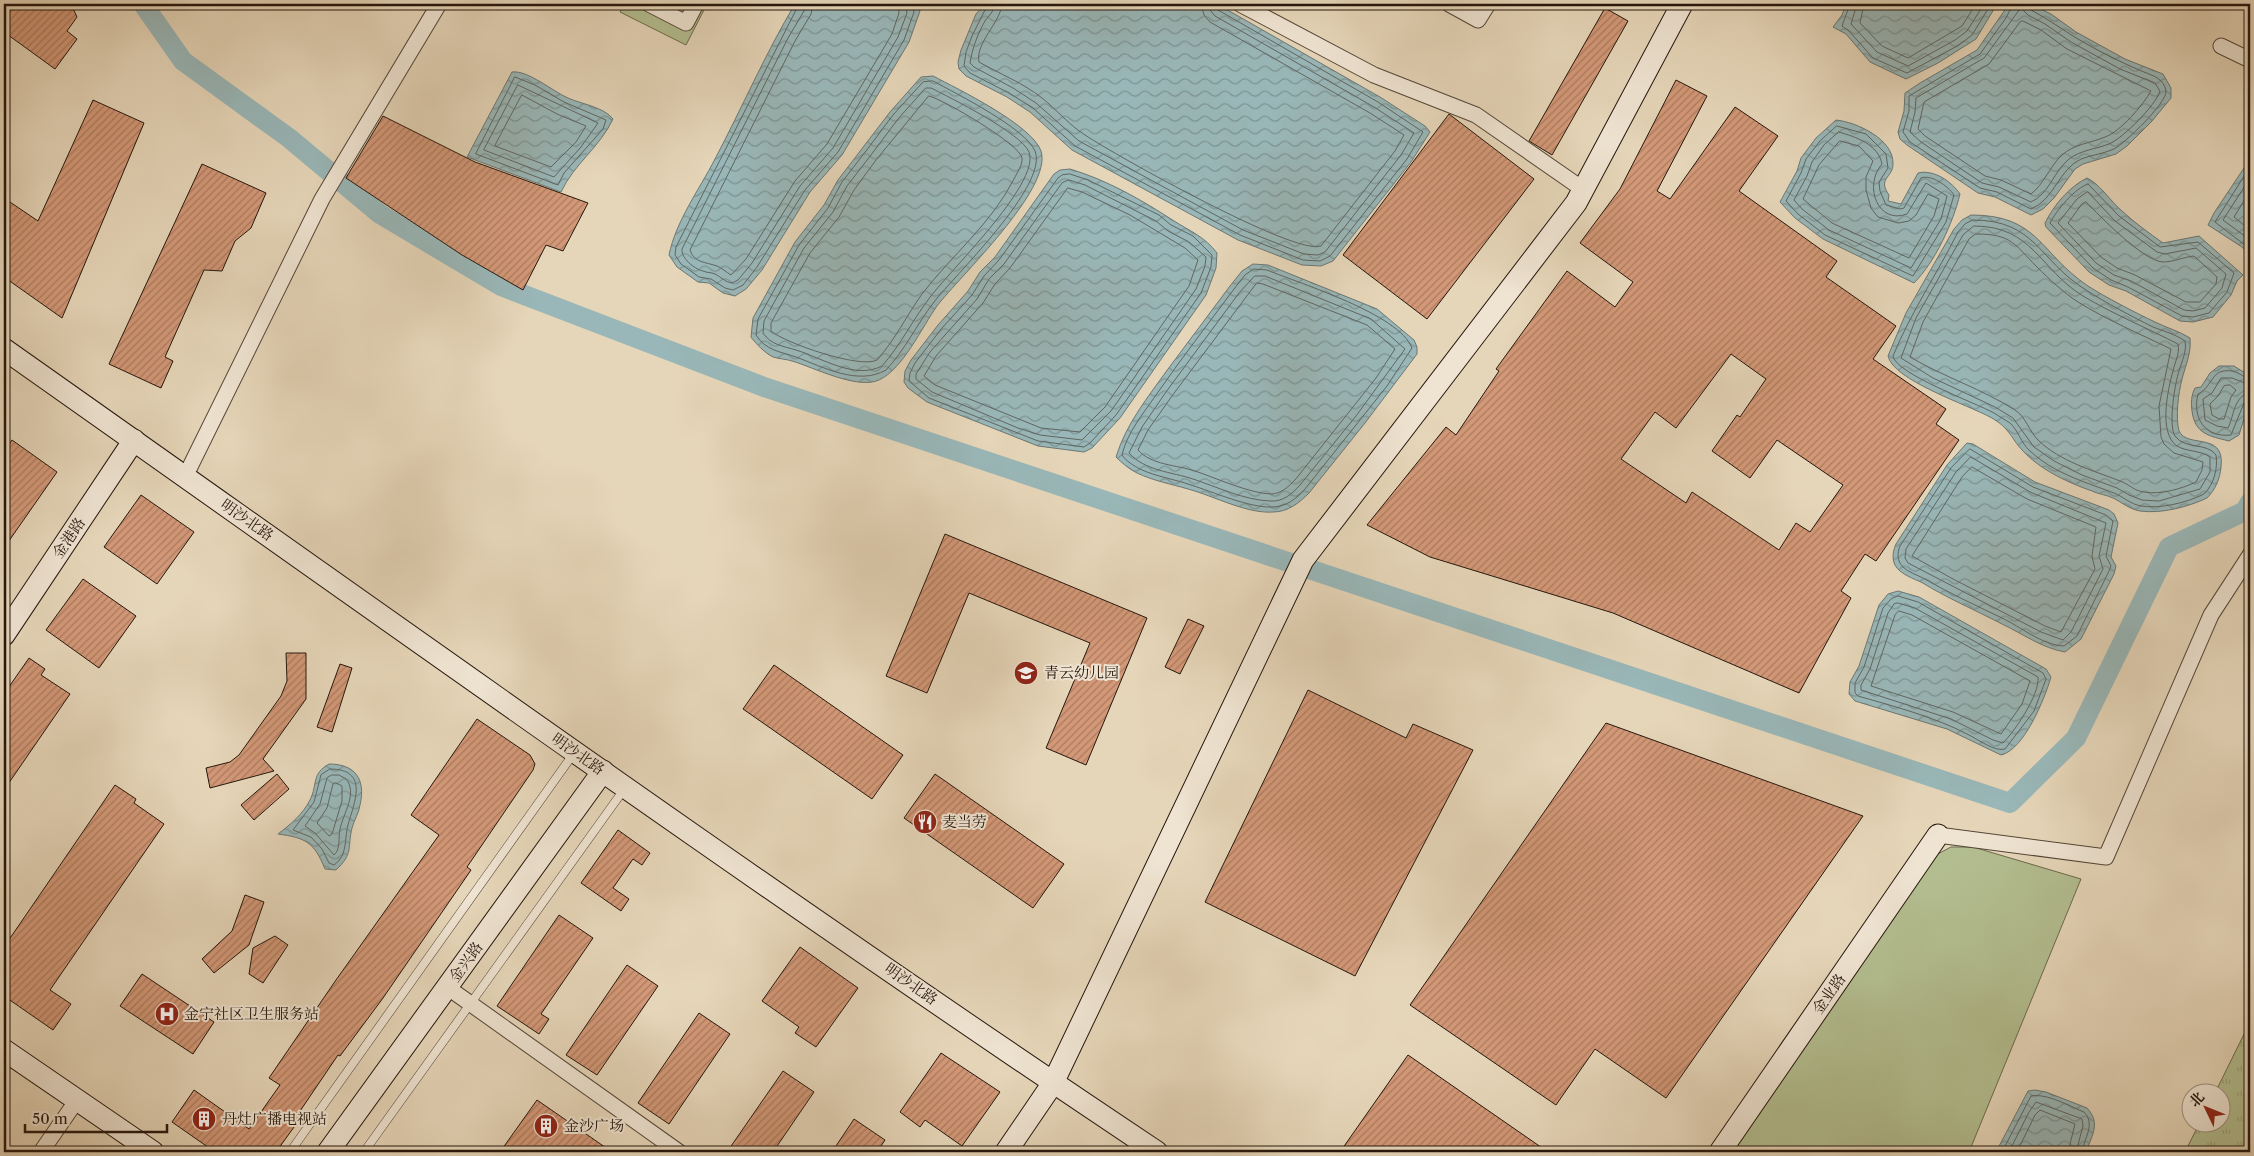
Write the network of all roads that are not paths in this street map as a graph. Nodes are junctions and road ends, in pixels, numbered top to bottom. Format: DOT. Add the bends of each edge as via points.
graph roads {
  1 [pos="440,4"];
  2 [pos="649,4"];
  3 [pos="696,4"];
  4 [pos="1240,4"];
  5 [pos="1449,4"];
  6 [pos="1488,4"];
  7 [pos="1682,4"];
  8 [pos="2220,46"];
  9 [pos="2250,60"];
  10 [pos="1584,190"];
  11 [pos="4,349"];
  12 [pos="134,440"];
  13 [pos="186,477"];
  14 [pos="2250,555"];
  15 [pos="4,635"];
  16 [pos="575,752"];
  17 [pos="603,771"];
  18 [pos="626,786"];
  19 [pos="1938,835"];
  20 [pos="447,987"];
  21 [pos="471,1004"];
  22 [pos="4,1050"];
  23 [pos="1053,1083"];
  24 [pos="77,1100"];
  25 [pos="41,1152"];
  26 [pos="153,1152"];
  27 [pos="290,1152"];
  28 [pos="328,1152"];
  29 [pos="364,1152"];
  30 [pos="680,1152"];
  31 [pos="1006,1152"];
  32 [pos="1157,1152"];
  33 [pos="1720,1152"];
  1 -- 13 [label="street" via="322,198"];
  2 -- 3 [label="street" via="686,23"];
  4 -- 10 [label="street" via="1374,75 1476,115"];
  5 -- 6 [label="street" via="1478,20"];
  7 -- 10 [label="street"];
  8 -- 9 [label="street"];
  10 -- 23 [label="street" via="1299,568"];
  11 -- 12 [label="street, 明沙北路"];
  12 -- 13 [label="street, 明沙北路"];
  12 -- 15 [label="street, 金港路"];
  13 -- 16 [label="street, 明沙北路"];
  14 -- 19 [label="street" via="2211,615 2106,858"];
  16 -- 17 [label="street, 明沙北路"];
  16 -- 27 [label="lane"];
  17 -- 18 [label="street, 明沙北路"];
  17 -- 20 [label="street, 金兴路"];
  18 -- 21 [label="lane"];
  18 -- 23 [label="street, 明沙北路"];
  19 -- 33 [label="street, 金业路"];
  20 -- 21 [label="street"];
  20 -- 28 [label="street, 金兴路"];
  21 -- 29 [label="lane"];
  21 -- 30 [label="street"];
  22 -- 24 [label="street"];
  23 -- 31 [label="street"];
  23 -- 32 [label="street, 明沙北路"];
  24 -- 25 [label="street"];
  24 -- 26 [label="street"];
}
